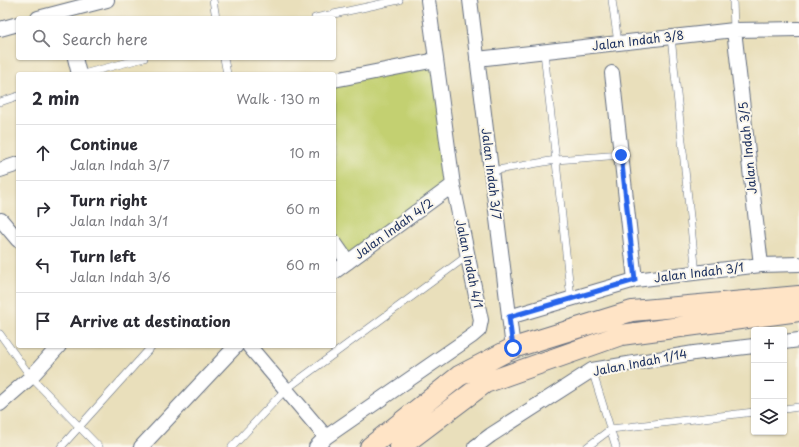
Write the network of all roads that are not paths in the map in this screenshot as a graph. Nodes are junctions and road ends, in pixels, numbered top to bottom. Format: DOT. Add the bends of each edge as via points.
graph roads {
  1 [pos="107,0"];
  2 [pos="213,0"];
  3 [pos="398,0"];
  4 [pos="428,0"];
  5 [pos="470,0"];
  6 [pos="612,0"];
  7 [pos="733,0"];
  8 [pos="63,15"];
  9 [pos="216,16"];
  10 [pos="323,16"];
  11 [pos="16,25"];
  12 [pos="0,29"];
  13 [pos="799,29"];
  14 [pos="734,30"];
  15 [pos="671,37"];
  16 [pos="618,43"];
  17 [pos="544,52"];
  18 [pos="477,59"];
  19 [pos="76,60"];
  20 [pos="136,60"];
  21 [pos="224,60"];
  22 [pos="436,60"];
  23 [pos="78,72"];
  24 [pos="90,72"];
  25 [pos="227,72"];
  26 [pos="612,73"];
  27 [pos="336,80"];
  28 [pos="16,97"];
  29 [pos="0,102"];
  30 [pos="621,155"];
  31 [pos="556,160"];
  32 [pos="16,165"];
  33 [pos="0,170"];
  34 [pos="491,170"];
  35 [pos="453,185"];
  36 [pos="1,220"];
  37 [pos="16,238"];
  38 [pos="336,245"];
  39 [pos="467,256"];
  40 [pos="348,262"];
  41 [pos="799,264"];
  42 [pos="761,266"];
  43 [pos="336,271"];
  44 [pos="696,274"];
  45 [pos="635,280"];
  46 [pos="799,296"];
  47 [pos="571,299"];
  48 [pos="799,311"];
  49 [pos="509,317"];
  50 [pos="0,334"];
  51 [pos="799,340"];
  52 [pos="787,342"];
  53 [pos="751,346"];
  54 [pos="57,348"];
  55 [pos="150,348"];
  56 [pos="234,348"];
  57 [pos="251,348"];
  58 [pos="513,348"];
  59 [pos="592,370"];
  60 [pos="31,377"];
  61 [pos="285,390"];
  62 [pos="0,404"];
  63 [pos="799,407"];
  64 [pos="787,409"];
  65 [pos="751,412"];
  66 [pos="80,427"];
  67 [pos="611,429"];
  68 [pos="321,442"];
  69 [pos="61,447"];
  70 [pos="99,447"];
  71 [pos="141,447"];
  72 [pos="232,447"];
  73 [pos="370,447"];
  74 [pos="400,447"];
  75 [pos="476,447"];
  76 [pos="587,447"];
  77 [pos="616,447"];
  1 -- 8 [label="street"];
  2 -- 9 [label="lane"];
  3 -- 10 [label="lane"];
  4 -- 22 [label="street, Jalan Indah 4/1"];
  5 -- 18 [label="street, Jalan Indah 3/7"];
  6 -- 16 [label="lane"];
  7 -- 14 [label="lane"];
  11 -- 12 [label="street"];
  13 -- 14 [label="street, Jalan Indah 3/8"];
  14 -- 15 [label="street, Jalan Indah 3/8"];
  14 -- 42 [label="street, Jalan Indah 3/5"];
  15 -- 16 [label="street, Jalan Indah 3/8"];
  15 -- 44 [label="lane"];
  16 -- 17 [label="street, Jalan Indah 3/8"];
  17 -- 18 [label="street, Jalan Indah 3/8"];
  17 -- 31 [label="lane"];
  18 -- 34 [label="street, Jalan Indah 3/7"];
  19 -- 23 [label="street"];
  20 -- 24 [label="lane"];
  21 -- 25 [label="lane"];
  22 -- 27 [label="street"];
  22 -- 35 [label="street, Jalan Indah 4/1"];
  26 -- 30 [label="street"];
  28 -- 29 [label="lane"];
  30 -- 31 [label="lane"];
  30 -- 45 [label="street"];
  31 -- 34 [label="lane"];
  31 -- 47 [label="lane"];
  32 -- 33 [label="street"];
  34 -- 49 [label="street, Jalan Indah 3/7"];
  35 -- 39 [label="street, Jalan Indah 4/1"];
  35 -- 40 [label="street, Jalan Indah 4/2"];
  36 -- 37 [label="street"];
  38 -- 40 [label="street"];
  39 -- 61 [label="lane"];
  39 -- 68 [label="street, Jalan Indah 4/1" via="480,320 479,330"];
  40 -- 43 [label="street, Jalan Indah 4/2"];
  41 -- 42 [label="street, Jalan Indah 3/1"];
  42 -- 44 [label="street, Jalan Indah 3/1"];
  44 -- 45 [label="street, Jalan Indah 3/1"];
  45 -- 47 [label="street, Jalan Indah 3/1"];
  46 -- 58 [label="main road" via="632,311"];
  47 -- 49 [label="street, Jalan Indah 3/1"];
  48 -- 74 [label="main road" via="621,335 485,383"];
  49 -- 58 [label="street, Jalan Indah 3/7"];
  50 -- 60 [label="lane"];
  51 -- 52 [label="street"];
  53 -- 59 [label="street, Jalan Indah 1/14"];
  54 -- 60 [label="street"];
  55 -- 66 [label="lane"];
  56 -- 71 [label="street"];
  57 -- 61 [label="street"];
  58 -- 73 [label="main road" via="459,376"];
  59 -- 67 [label="lane"];
  59 -- 75 [label="street, Jalan Indah 1/14"];
  60 -- 62 [label="street"];
  60 -- 66 [label="lane"];
  61 -- 68 [label="street"];
  61 -- 72 [label="lane"];
  63 -- 64 [label="lane"];
  65 -- 67 [label="lane"];
  66 -- 69 [label="lane"];
  66 -- 70 [label="lane"];
  67 -- 76 [label="lane"];
  67 -- 77 [label="lane"];
}
